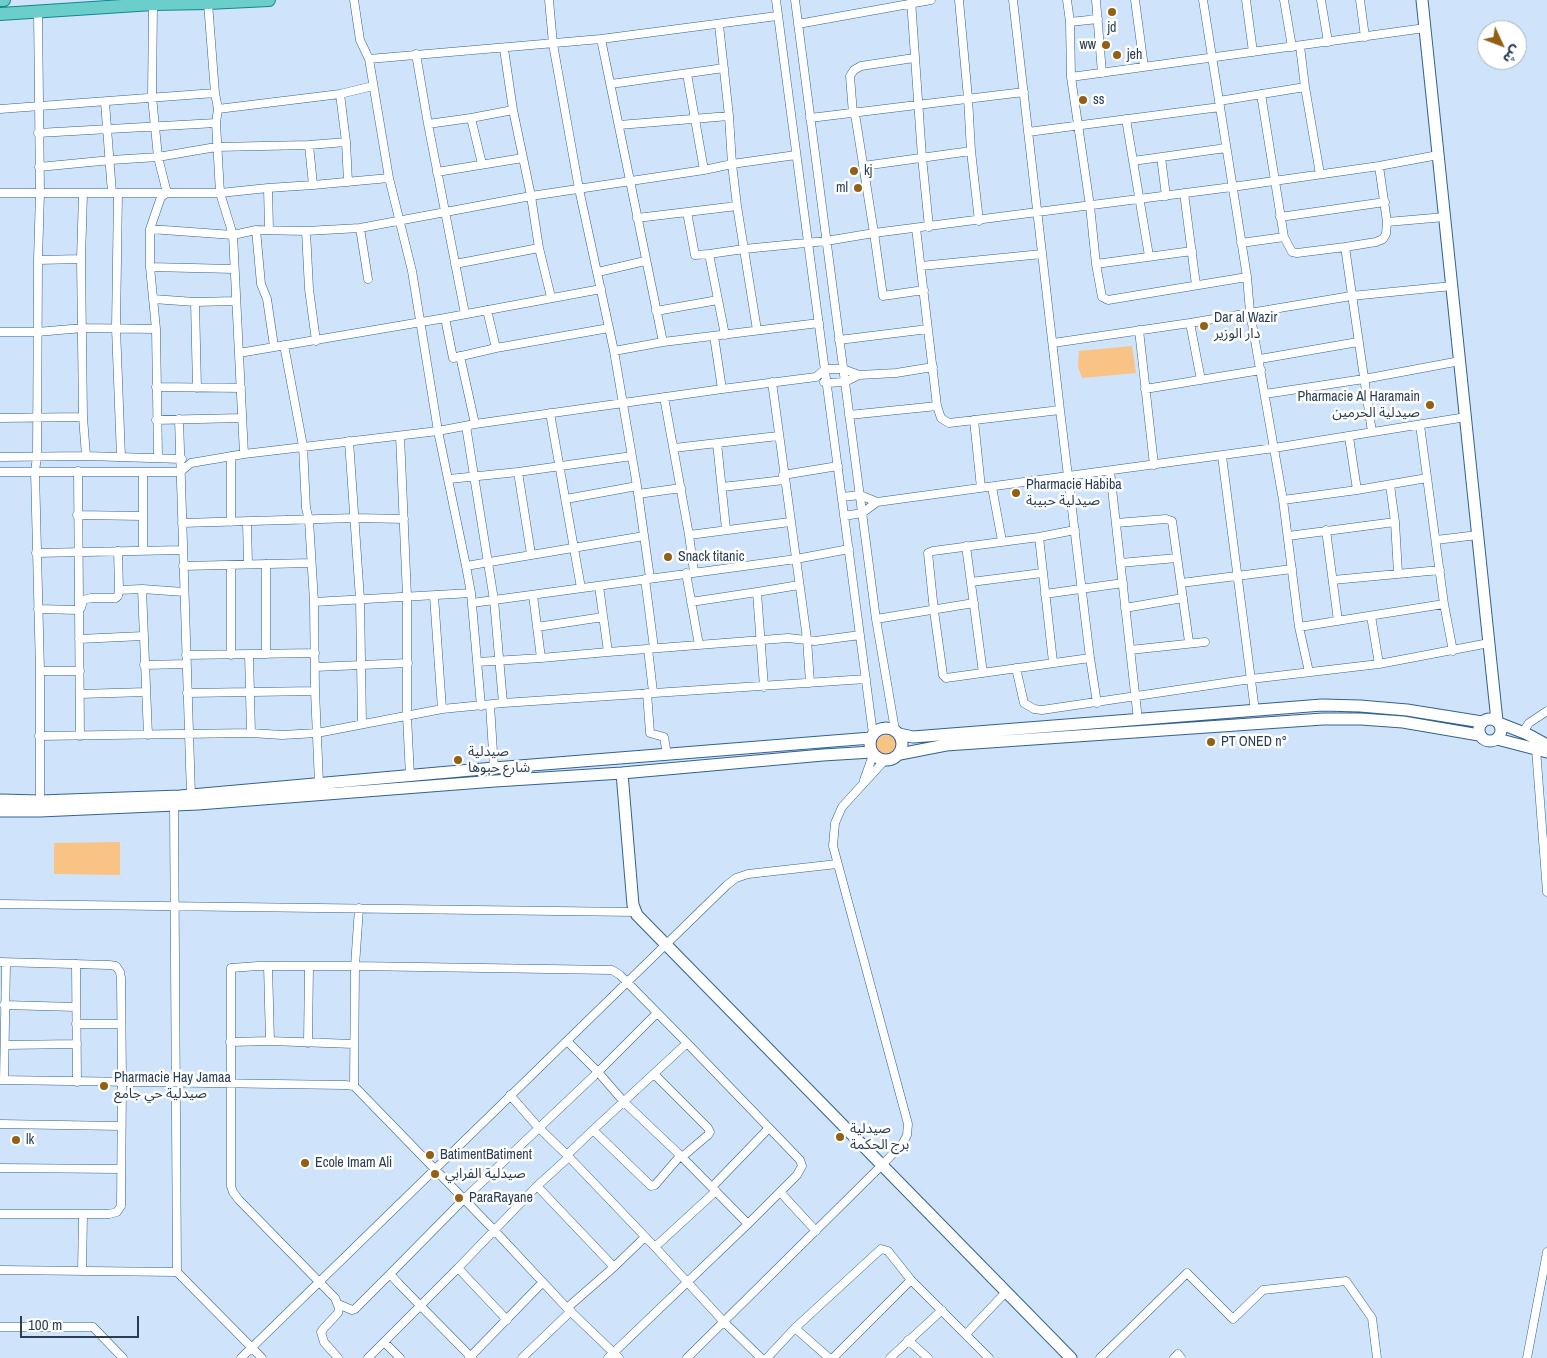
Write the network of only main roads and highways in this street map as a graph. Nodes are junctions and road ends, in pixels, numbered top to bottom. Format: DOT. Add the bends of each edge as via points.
graph roads {
  1 [pos="0,0"];
  2 [pos="4,0"];
  3 [pos="269,0"];
  4 [pos="1422,0"];
  5 [pos="0,14"];
  6 [pos="1490,660"];
  7 [pos="1482,722"];
  8 [pos="1498,722"];
  9 [pos="897,732"];
  10 [pos="1480,735"];
  11 [pos="872,736"];
  12 [pos="1497,739"];
  13 [pos="1543,749"];
  14 [pos="873,753"];
  15 [pos="900,754"];
  16 [pos="622,773"];
  17 [pos="0,800"];
  18 [pos="0,812"];
  19 [pos="1071,1358"];
  1 -- 2 [label="main road"];
  3 -- 5 [label="main road"];
  4 -- 6 [label="main road"];
  6 -- 7 [label="main road"];
  6 -- 8 [label="main road"];
  7 -- 8 [label="main road" via="1491,718"];
  7 -- 9 [label="main road" via="1407,710 1322,705 913,737"];
  7 -- 10 [label="main road" via="1478,728"];
  8 -- 12 [label="main road" via="1501,733"];
  8 -- 13 [label="main road" via="1523,732"];
  9 -- 11 [label="main road" via="886,728"];
  9 -- 15 [label="main road" via="902,740"];
  10 -- 12 [label="main road" via="1487,741"];
  10 -- 15 [label="main road" via="1403,722 1323,718 946,746"];
  11 -- 14 [label="main road" via="870,747"];
  11 -- 17 [label="main road" via="191,795"];
  12 -- 13 [label="main road"];
  14 -- 15 [label="main road" via="884,761 893,760"];
  14 -- 16 [label="main road"];
  16 -- 18 [label="main road" via="174,805"];
  16 -- 19 [label="main road" via="636,912"];
}
